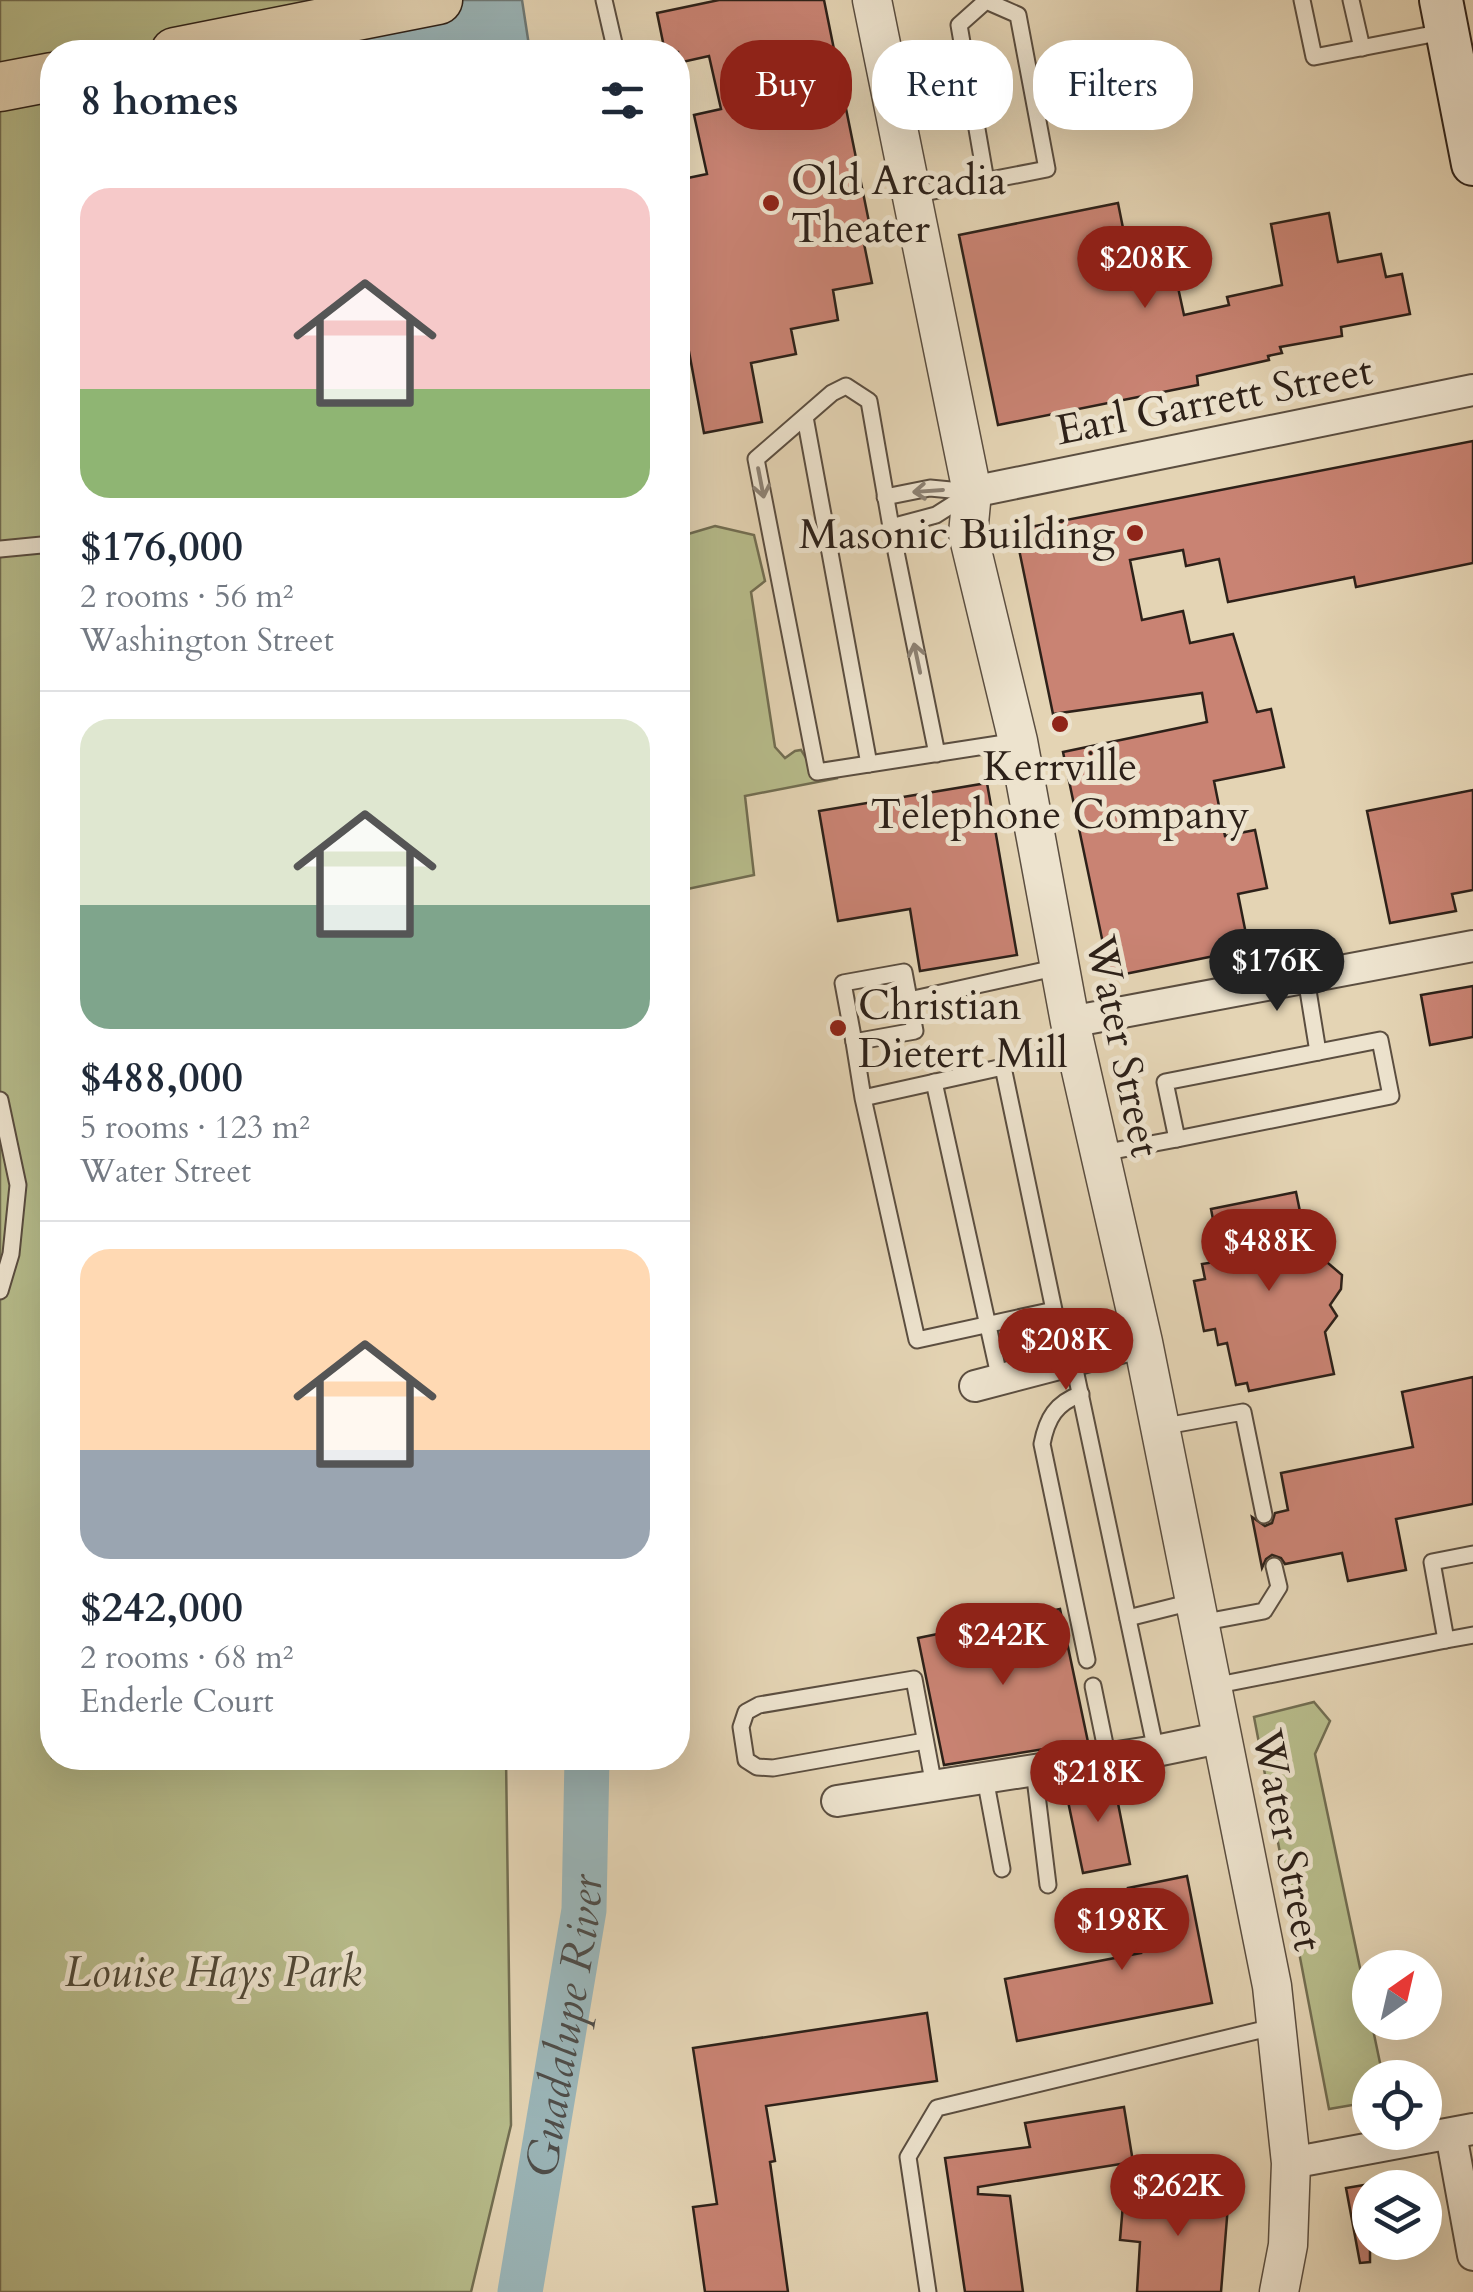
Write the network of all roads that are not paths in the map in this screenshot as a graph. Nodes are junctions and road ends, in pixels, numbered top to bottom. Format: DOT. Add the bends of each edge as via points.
graph roads {
  1 [pos="438,0"];
  2 [pos="604,0"];
  3 [pos="872,0"];
  4 [pos="1302,0"];
  5 [pos="1352,0"];
  6 [pos="1444,16"];
  7 [pos="236,40"];
  8 [pos="613,40"];
  9 [pos="1362,48"];
  10 [pos="40,80"];
  11 [pos="0,88"];
  12 [pos="1473,164"];
  13 [pos="986,181"];
  14 [pos="912,195"];
  15 [pos="1473,390"];
  16 [pos="805,417"];
  17 [pos="972,492"];
  18 [pos="885,498"];
  19 [pos="891,527"];
  20 [pos="40,545"];
  21 [pos="0,549"];
  22 [pos="1018,741"];
  23 [pos="937,754"];
  24 [pos="869,764"];
  25 [pos="1473,946"];
  26 [pos="1060,967"];
  27 [pos="1306,978"];
  28 [pos="909,1000"];
  29 [pos="1070,1022"];
  30 [pos="854,1042"];
  31 [pos="1318,1052"];
  32 [pos="934,1082"];
  33 [pos="862,1098"];
  34 [pos="0,1100"];
  35 [pos="1176,1139"];
  36 [pos="1100,1154"];
  37 [pos="0,1291"];
  38 [pos="988,1325"];
  39 [pos="1143,1342"];
  40 [pos="1074,1360"];
  41 [pos="988,1383"];
  42 [pos="1080,1394"];
  43 [pos="1160,1428"];
  44 [pos="1264,1515"];
  45 [pos="1473,1554"];
  46 [pos="1274,1566"];
  47 [pos="1198,1612"];
  48 [pos="1128,1618"];
  49 [pos="1473,1635"];
  50 [pos="1446,1640"];
  51 [pos="1087,1660"];
  52 [pos="1093,1686"];
  53 [pos="1213,1686"];
  54 [pos="1224,1737"];
  55 [pos="925,1740"];
  56 [pos="1156,1751"];
  57 [pos="1108,1759"];
  58 [pos="1034,1770"];
  59 [pos="986,1778"];
  60 [pos="934,1786"];
  61 [pos="837,1801"];
  62 [pos="1002,1869"];
  63 [pos="1048,1885"];
  64 [pos="1277,2026"];
  65 [pos="1462,2131"];
  66 [pos="1292,2164"];
  67 [pos="1473,2255"];
  68 [pos="928,2292"];
  69 [pos="1280,2292"];
  1 -- 7 [label="main road"];
  2 -- 8 [label="lane"];
  3 -- 14 [label="street, Water Street"];
  4 -- 9 [label="lane" via="1314,57"];
  5 -- 9 [label="lane"];
  6 -- 9 [label="lane"];
  6 -- 12 [label="main road"];
  10 -- 11 [label="main road"];
  13 -- 13 [label="lane" via="1046,169 1018,16 986,1 959,25"];
  13 -- 14 [label="lane"];
  14 -- 17 [label="street, Water Street"];
  15 -- 17 [label="street, Earl Garrett Street"];
  16 -- 18 [label="lane" via="846,386 869,402"];
  16 -- 24 [label="lane"];
  16 -- 24 [label="lane, one-way" via="756,459 817,772"];
  17 -- 18 [label="lane, one-way" via="930,488"];
  17 -- 19 [label="lane" via="936,515"];
  17 -- 22 [label="street, Water Street" via="968,534"];
  18 -- 19 [label="lane"];
  23 -- 19 [label="lane, one-way"];
  20 -- 21 [label="lane"];
  22 -- 23 [label="lane"];
  22 -- 26 [label="street, Water Street"];
  23 -- 24 [label="lane"];
  25 -- 27 [label="street"];
  26 -- 28 [label="lane"];
  26 -- 29 [label="street, Water Street"];
  27 -- 29 [label="street"];
  27 -- 31 [label="lane"];
  28 -- 30 [label="lane" via="915,1030"];
  28 -- 30 [label="lane" via="904,972 843,983"];
  29 -- 36 [label="street, Water Street"];
  30 -- 33 [label="lane"];
  31 -- 35 [label="lane" via="1165,1082"];
  31 -- 35 [label="lane" via="1380,1040 1391,1096"];
  32 -- 33 [label="lane"];
  32 -- 38 [label="lane"];
  32 -- 38 [label="lane" via="1003,1067 1054,1310"];
  33 -- 38 [label="lane" via="917,1340"];
  34 -- 37 [label="lane" via="18,1185"];
  35 -- 36 [label="lane"];
  36 -- 39 [label="street, Water Street"];
  38 -- 41 [label="lane"];
  39 -- 40 [label="street"];
  39 -- 43 [label="street, Water Street"];
  40 -- 41 [label="street"];
  40 -- 42 [label="lane"];
  42 -- 48 [label="lane"];
  42 -- 51 [label="lane" via="1062,1401 1042,1444"];
  43 -- 44 [label="lane" via="1243,1412"];
  43 -- 47 [label="street, Water Street"];
  45 -- 50 [label="lane" via="1432,1562"];
  46 -- 47 [label="lane" via="1279,1587 1264,1610"];
  47 -- 48 [label="lane"];
  47 -- 53 [label="street, Water Street"];
  48 -- 56 [label="lane"];
  49 -- 50 [label="lane"];
  50 -- 53 [label="lane"];
  52 -- 57 [label="lane"];
  53 -- 54 [label="street, Water Street"];
  54 -- 56 [label="street"];
  54 -- 64 [label="street, Water Street"];
  55 -- 55 [label="lane" via="914,1678 759,1705 746,1712 741,1727 746,1760 757,1767"];
  55 -- 60 [label="lane"];
  56 -- 57 [label="street"];
  57 -- 58 [label="street"];
  58 -- 59 [label="street"];
  58 -- 63 [label="lane"];
  59 -- 60 [label="street"];
  59 -- 62 [label="lane"];
  60 -- 61 [label="street"];
  64 -- 66 [label="street, Water Street"];
  64 -- 68 [label="lane" via="937,2108 908,2157"];
  65 -- 66 [label="street"];
  65 -- 67 [label="street"];
  66 -- 69 [label="street, Water Street"];
}
